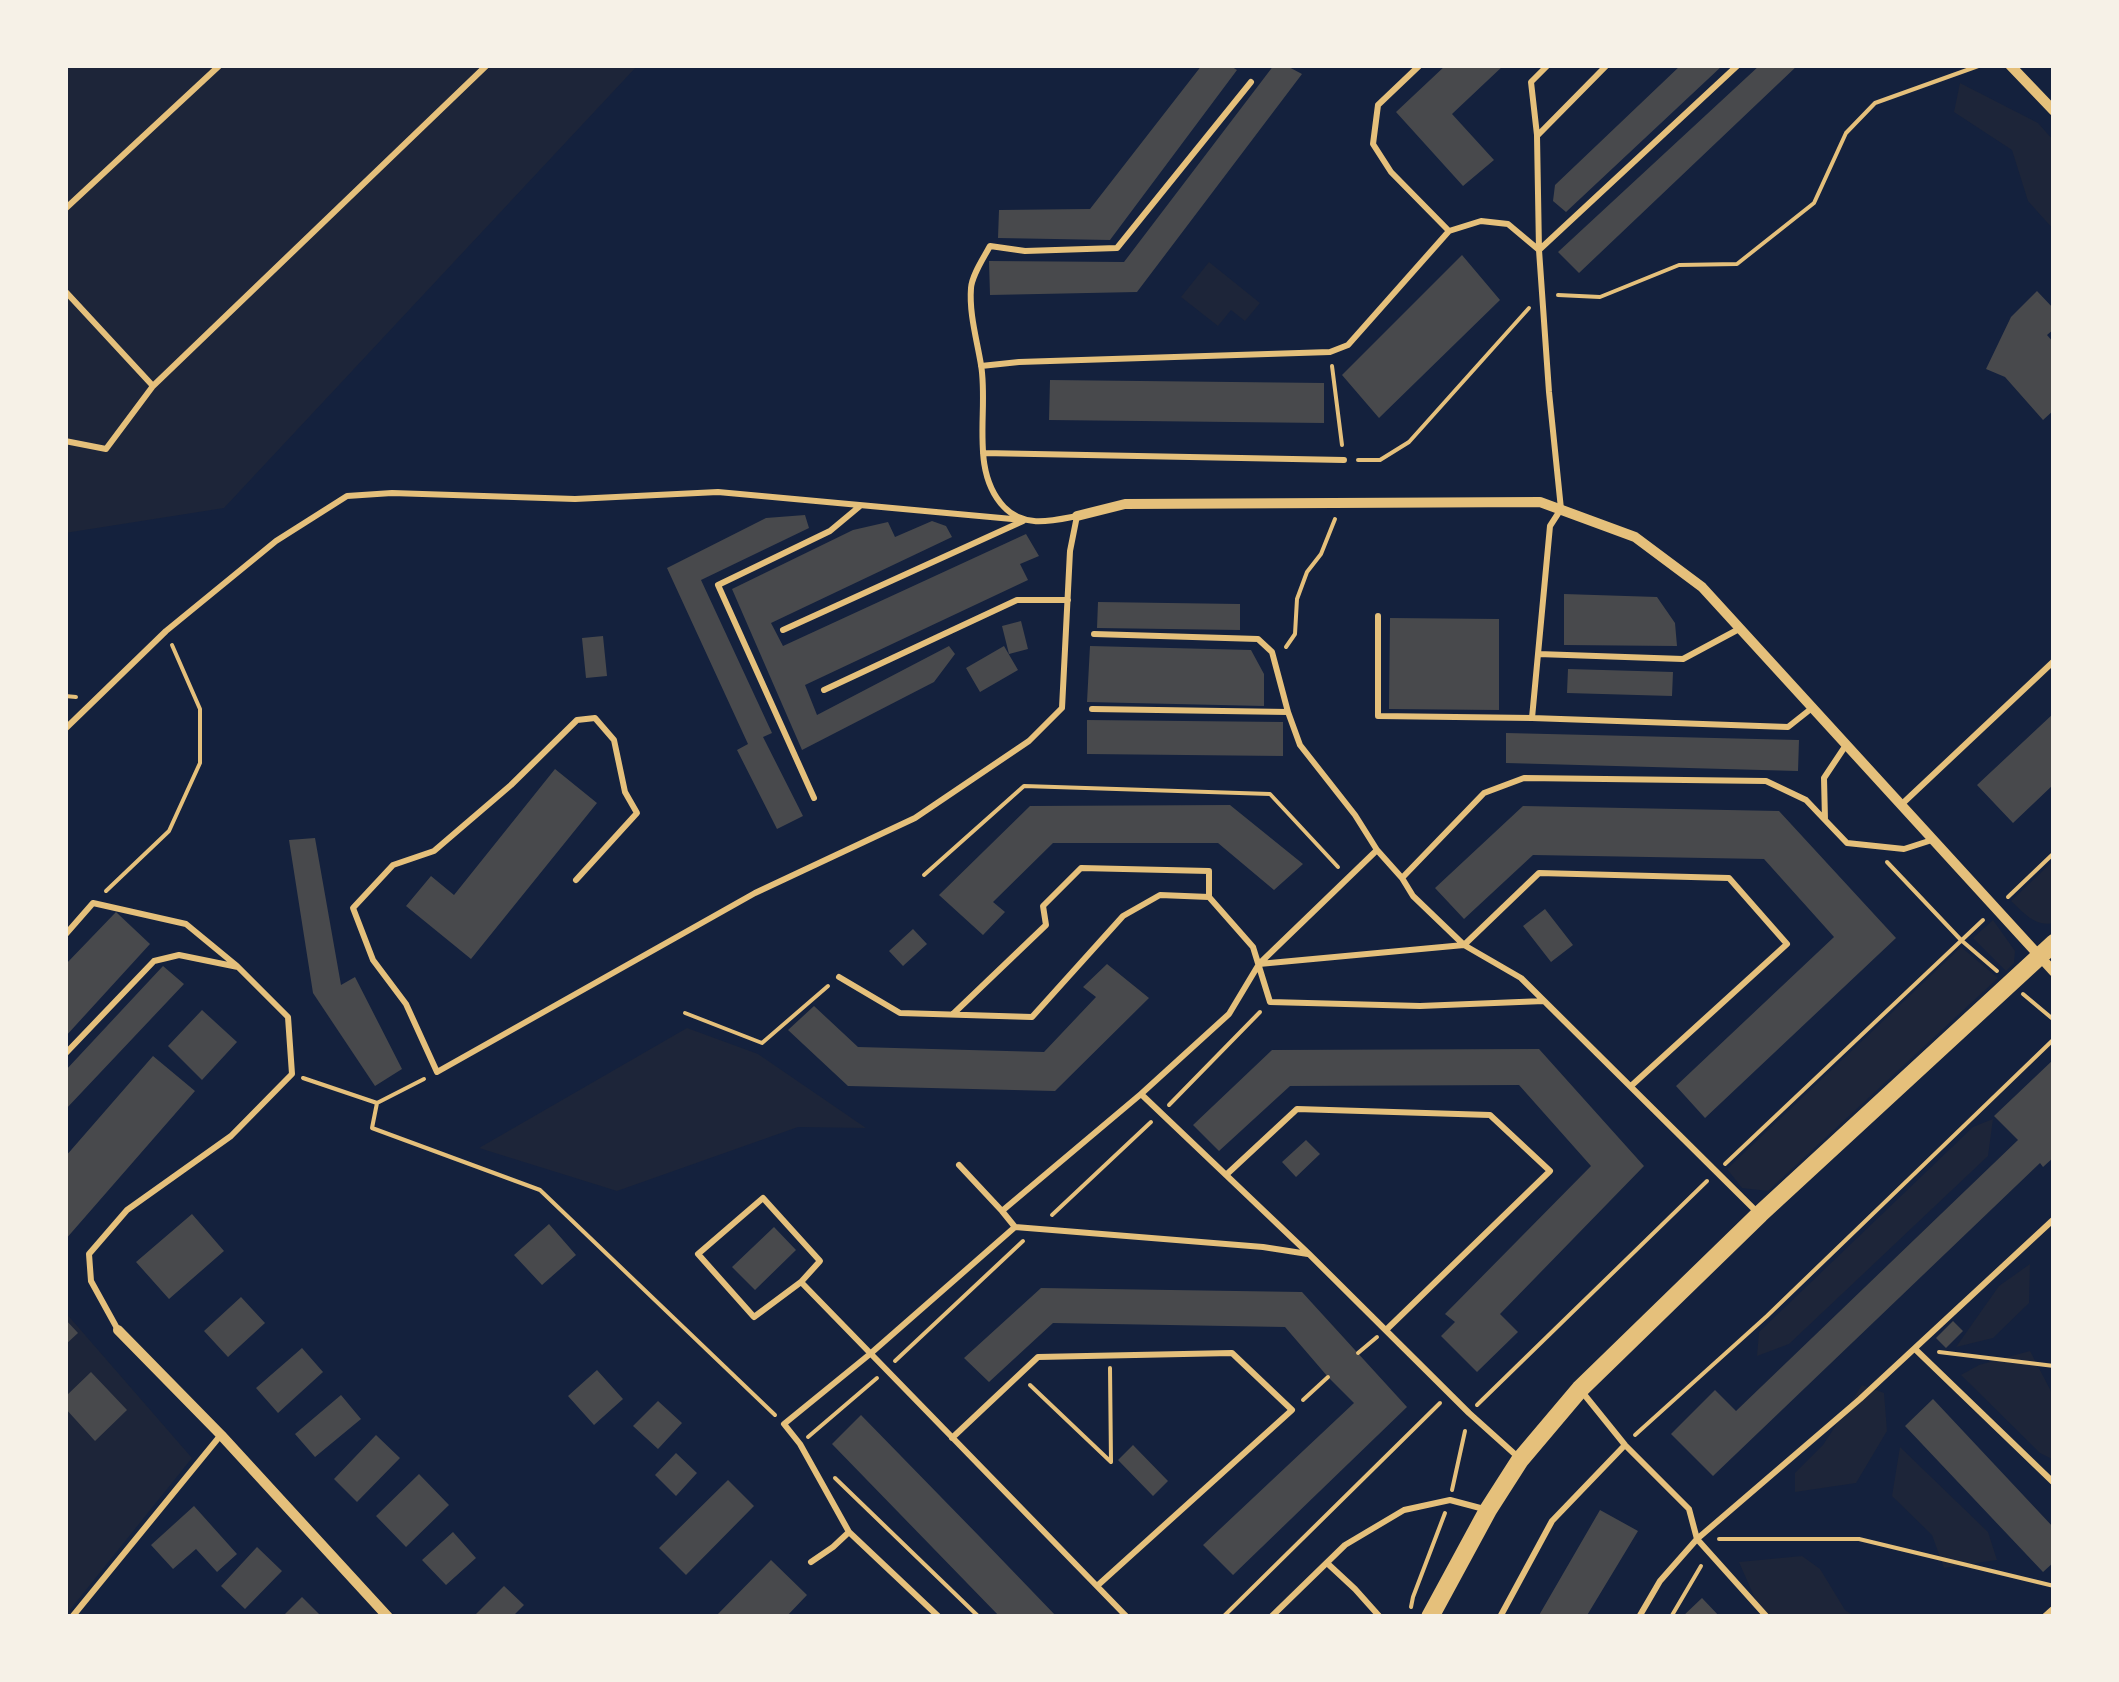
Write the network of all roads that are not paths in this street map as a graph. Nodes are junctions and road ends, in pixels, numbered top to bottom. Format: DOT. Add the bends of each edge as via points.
graph roads {
  1 [pos="220,65"];
  2 [pos="487,65"];
  3 [pos="1420,65"];
  4 [pos="1548,65"];
  5 [pos="1608,65"];
  6 [pos="1738,65"];
  7 [pos="2010,65"];
  8 [pos="1250,82"];
  9 [pos="2054,111"];
  10 [pos="1537,136"];
  11 [pos="65,209"];
  12 [pos="1449,231"];
  13 [pos="1539,250"];
  14 [pos="65,290"];
  15 [pos="982,366"];
  16 [pos="153,386"];
  17 [pos="65,442"];
  18 [pos="983,452"];
  19 [pos="1344,460"];
  20 [pos="862,506"];
  21 [pos="1561,509"];
  22 [pos="1076,516"];
  23 [pos="1024,520"];
  24 [pos="1068,600"];
  25 [pos="1378,616"];
  26 [pos="1740,628"];
  27 [pos="783,630"];
  28 [pos="1094,634"];
  29 [pos="1538,654"];
  30 [pos="2054,661"];
  31 [pos="824,690"];
  32 [pos="1812,708"];
  33 [pos="1092,710"];
  34 [pos="1288,712"];
  35 [pos="1532,718"];
  36 [pos="65,729"];
  37 [pos="1846,745"];
  38 [pos="814,798"];
  39 [pos="1901,805"];
  40 [pos="1826,820"];
  41 [pos="1932,840"];
  42 [pos="1377,850"];
  43 [pos="1402,878"];
  44 [pos="576,880"];
  45 [pos="1209,897"];
  46 [pos="65,934"];
  47 [pos="2054,943"];
  48 [pos="1464,944"];
  49 [pos="2040,957"];
  50 [pos="1259,964"];
  51 [pos="238,967"];
  52 [pos="2054,972"];
  53 [pos="839,977"];
  54 [pos="1545,1001"];
  55 [pos="952,1014"];
  56 [pos="65,1054"];
  57 [pos="1631,1086"];
  58 [pos="1140,1094"];
  59 [pos="959,1165"];
  60 [pos="1226,1174"];
  61 [pos="1002,1212"];
  62 [pos="1760,1214"];
  63 [pos="2054,1219"];
  64 [pos="1015,1227"];
  65 [pos="1310,1254"];
  66 [pos="801,1282"];
  67 [pos="118,1330"];
  68 [pos="1386,1330"];
  69 [pos="1915,1349"];
  70 [pos="870,1354"];
  71 [pos="1580,1389"];
  72 [pos="221,1435"];
  73 [pos="952,1438"];
  74 [pos="1624,1445"];
  75 [pos="1520,1460"];
  76 [pos="2054,1484"];
  77 [pos="1488,1510"];
  78 [pos="849,1532"];
  79 [pos="1697,1539"];
  80 [pos="811,1562"];
  81 [pos="1327,1563"];
  82 [pos="1097,1586"];
  83 [pos="2054,1608"];
  84 [pos="72,1617"];
  85 [pos="388,1617"];
  86 [pos="938,1617"];
  87 [pos="1126,1617"];
  88 [pos="1272,1617"];
  89 [pos="1380,1617"];
  90 [pos="1430,1617"];
  91 [pos="1500,1617"];
  92 [pos="1640,1617"];
  93 [pos="1768,1617"];
  94 [pos="2044,1617"];
  1 -- 11 [label="lane"];
  2 -- 16 [label="lane"];
  3 -- 12 [label="lane" via="1378,105 1372,144 1390,172"];
  4 -- 10 [label="lane" via="1530,82"];
  5 -- 10 [label="lane"];
  6 -- 13 [label="lane"];
  7 -- 9 [label="street"];
  8 -- 15 [label="lane" via="1117,248 990,246 970,285"];
  10 -- 13 [label="lane"];
  12 -- 13 [label="lane" via="1481,220 1508,224"];
  12 -- 15 [label="lane" via="1348,345 1330,352"];
  13 -- 21 [label="lane"];
  14 -- 16 [label="lane"];
  15 -- 18 [label="lane"];
  16 -- 17 [label="lane" via="106,449"];
  18 -- 19 [label="lane"];
  18 -- 23 [label="lane" via="992,491"];
  20 -- 23 [label="lane"];
  20 -- 36 [label="lane" via="718,492 575,499 347,496 276,542 166,631"];
  20 -- 38 [label="lane" via="830,531 718,585"];
  21 -- 22 [label="street" via="1540,502 1124,504"];
  21 -- 26 [label="street" via="1635,536 1702,587"];
  21 -- 29 [label="lane" via="1550,526"];
  22 -- 23 [label="lane"];
  22 -- 24 [label="lane"];
  23 -- 27 [label="lane"];
  24 -- 31 [label="lane" via="1017,600"];
  24 -- 44 [label="lane" via="1062,708 1029,741 915,818 756,893 438,1072 406,1004 373,960 353,908 393,864 434,852 577,720 596,718 614,740 636,813"];
  25 -- 35 [label="lane" via="1378,716"];
  26 -- 29 [label="lane" via="1684,659"];
  26 -- 32 [label="street"];
  28 -- 34 [label="lane" via="1258,638 1272,652"];
  29 -- 35 [label="lane"];
  30 -- 39 [label="lane"];
  32 -- 35 [label="lane" via="1788,727"];
  32 -- 37 [label="street"];
  33 -- 34 [label="lane"];
  34 -- 42 [label="lane" via="1300,745"];
  37 -- 39 [label="street"];
  37 -- 40 [label="lane" via="1824,778"];
  39 -- 41 [label="street"];
  40 -- 41 [label="lane" via="1847,842 1904,849"];
  40 -- 43 [label="lane" via="1806,800 1766,781 1524,778 1484,793"];
  41 -- 49 [label="street"];
  42 -- 43 [label="lane"];
  42 -- 50 [label="lane"];
  43 -- 48 [label="lane"];
  45 -- 50 [label="lane" via="1253,947"];
  45 -- 55 [label="lane" via="1160,895 1123,916 1032,1016"];
  45 -- 55 [label="lane" via="1209,871 1081,868 1043,906 1046,926"];
  46 -- 51 [label="lane" via="93,903 186,924"];
  47 -- 49 [label="main road"];
  48 -- 50 [label="lane"];
  48 -- 54 [label="lane"];
  48 -- 57 [label="lane" via="1540,874 1728,878 1787,944"];
  49 -- 52 [label="street"];
  49 -- 62 [label="main road"];
  50 -- 54 [label="lane" via="1270,1002"];
  50 -- 58 [label="lane" via="1229,1014"];
  51 -- 56 [label="lane" via="179,954 154,961"];
  51 -- 67 [label="lane" via="288,1016 292,1074 231,1136 127,1210 89,1254 91,1281"];
  53 -- 55 [label="lane" via="900,1013"];
  54 -- 57 [label="lane"];
  57 -- 62 [label="lane"];
  58 -- 60 [label="lane"];
  58 -- 61 [label="lane"];
  59 -- 61 [label="lane"];
  60 -- 65 [label="lane"];
  60 -- 68 [label="lane" via="1297,1109 1490,1115 1550,1171"];
  61 -- 64 [label="lane"];
  62 -- 71 [label="main road"];
  63 -- 69 [label="lane"];
  64 -- 65 [label="lane"];
  64 -- 70 [label="lane"];
  65 -- 68 [label="lane"];
  66 -- 66 [label="lane" via="820,1261 763,1198 698,1254 754,1316"];
  66 -- 70 [label="lane"];
  67 -- 72 [label="street"];
  68 -- 75 [label="lane"];
  69 -- 76 [label="lane"];
  69 -- 79 [label="lane"];
  70 -- 73 [label="lane"];
  70 -- 78 [label="lane" via="784,1424"];
  71 -- 74 [label="lane"];
  71 -- 75 [label="main road"];
  72 -- 84 [label="lane"];
  72 -- 85 [label="street"];
  73 -- 82 [label="lane"];
  73 -- 82 [label="lane" via="1038,1357 1232,1354 1292,1410"];
  74 -- 79 [label="lane" via="1688,1509"];
  74 -- 91 [label="lane" via="1552,1521"];
  75 -- 77 [label="main road"];
  77 -- 81 [label="lane" via="1450,1500 1404,1510"];
  77 -- 90 [label="main road"];
  78 -- 80 [label="lane"];
  78 -- 86 [label="lane"];
  79 -- 92 [label="lane" via="1660,1580"];
  79 -- 93 [label="lane"];
  81 -- 88 [label="lane"];
  81 -- 89 [label="lane"];
  82 -- 87 [label="lane"];
  83 -- 94 [label="lane"];
}
